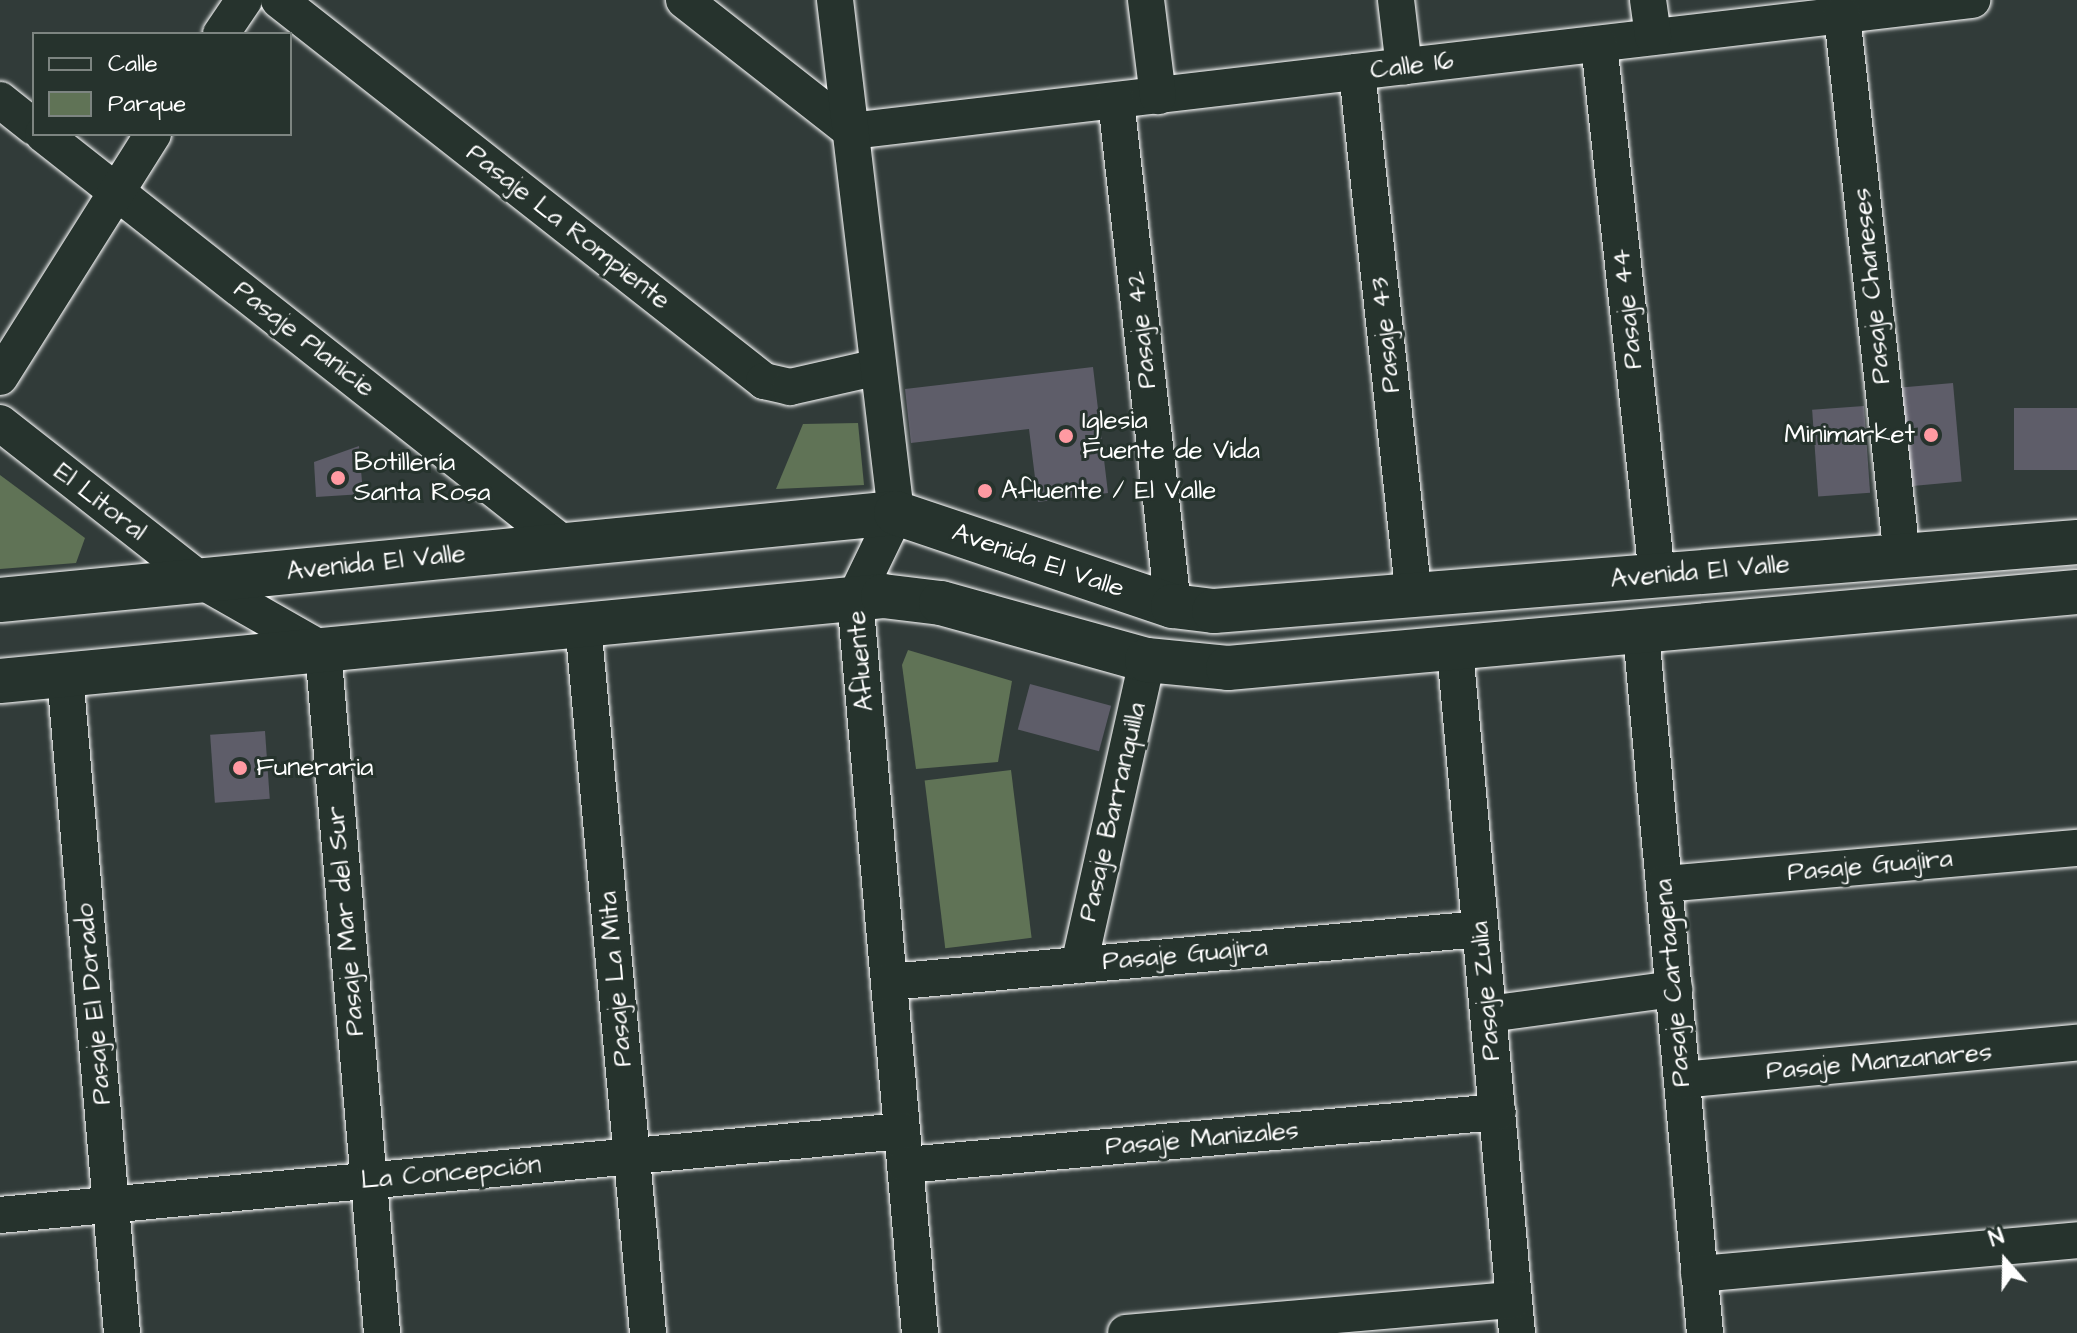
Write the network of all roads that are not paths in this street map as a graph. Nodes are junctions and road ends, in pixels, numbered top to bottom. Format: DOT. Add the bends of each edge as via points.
graph roads {
  1 [pos="244,0"];
  2 [pos="279,0"];
  3 [pos="684,0"];
  4 [pos="835,0"];
  5 [pos="1146,0"];
  6 [pos="1396,0"];
  7 [pos="1648,0"];
  8 [pos="1972,0"];
  9 [pos="1913,4"];
  10 [pos="1842,15"];
  11 [pos="222,32"];
  12 [pos="1653,37"];
  13 [pos="1599,44"];
  14 [pos="1404,67"];
  15 [pos="1357,72"];
  16 [pos="1158,96"];
  17 [pos="0,100"];
  18 [pos="1116,101"];
  19 [pos="32,125"];
  20 [pos="851,131"];
  21 [pos="46,136"];
  22 [pos="152,136"];
  23 [pos="115,191"];
  24 [pos="878,367"];
  25 [pos="0,377"];
  26 [pos="0,423"];
  27 [pos="896,513"];
  28 [pos="2077,542"];
  29 [pos="565,545"];
  30 [pos="1902,556"];
  31 [pos="1657,575"];
  32 [pos="200,580"];
  33 [pos="2077,592"];
  34 [pos="855,598"];
  35 [pos="1414,598"];
  36 [pos="0,600"];
  37 [pos="1173,606"];
  38 [pos="583,624"];
  39 [pos="1641,633"];
  40 [pos="323,650"];
  41 [pos="1455,650"];
  42 [pos="1147,660"];
  43 [pos="65,675"];
  44 [pos="0,681"];
  45 [pos="2077,848"];
  46 [pos="1664,884"];
  47 [pos="1480,929"];
  48 [pos="1079,965"];
  49 [pos="889,982"];
  50 [pos="1674,989"];
  51 [pos="1489,1014"];
  52 [pos="2077,1043"];
  53 [pos="1682,1080"];
  54 [pos="1498,1112"];
  55 [pos="904,1148"];
  56 [pos="632,1156"];
  57 [pos="369,1181"];
  58 [pos="111,1204"];
  59 [pos="0,1215"];
  60 [pos="2077,1240"];
  61 [pos="1699,1274"];
  62 [pos="1516,1317"];
  63 [pos="122,1333"];
  64 [pos="382,1333"];
  65 [pos="648,1333"];
  66 [pos="920,1333"];
  67 [pos="1126,1333"];
  68 [pos="1705,1333"];
  1 -- 11 [label="street"];
  2 -- 24 [label="street, Pasaje La Rompiente" via="764,381 790,387"];
  3 -- 20 [label="street"];
  4 -- 20 [label="street"];
  5 -- 16 [label="street"];
  6 -- 14 [label="street"];
  7 -- 12 [label="street"];
  8 -- 9 [label="street, Calle 16"];
  9 -- 10 [label="street, Calle 16"];
  10 -- 12 [label="street, Calle 16"];
  10 -- 30 [label="street, Pasaje Chaneses"];
  12 -- 13 [label="street, Calle 16"];
  13 -- 14 [label="street, Calle 16"];
  13 -- 31 [label="street, Pasaje 44"];
  14 -- 15 [label="street, Calle 16"];
  15 -- 16 [label="street, Calle 16"];
  15 -- 35 [label="street, Pasaje 43"];
  16 -- 18 [label="street, Calle 16"];
  17 -- 19 [label="street"];
  18 -- 20 [label="street, Calle 16"];
  18 -- 37 [label="street, Pasaje 42"];
  20 -- 24 [label="street"];
  21 -- 23 [label="street, Pasaje Planicie"];
  22 -- 23 [label="street"];
  23 -- 25 [label="street"];
  23 -- 29 [label="street, Pasaje Planicie"];
  24 -- 27 [label="street"];
  26 -- 32 [label="street, El Litoral"];
  27 -- 29 [label="street, Avenida El Valle"];
  27 -- 34 [label="street, Afluente"];
  27 -- 37 [label="street, Avenida El Valle"];
  28 -- 30 [label="street, Avenida El Valle"];
  29 -- 32 [label="street, Avenida El Valle"];
  30 -- 31 [label="street, Avenida El Valle"];
  31 -- 35 [label="street, Avenida El Valle"];
  32 -- 36 [label="street, Avenida El Valle"];
  32 -- 40 [label="street"];
  33 -- 39 [label="street"];
  34 -- 38 [label="street"];
  34 -- 42 [label="street" via="941,603"];
  34 -- 49 [label="street, Afluente"];
  35 -- 37 [label="street, Avenida El Valle" via="1214,611"];
  38 -- 40 [label="street"];
  38 -- 56 [label="street, Pasaje La Mita"];
  39 -- 41 [label="street"];
  39 -- 46 [label="street, Pasaje Cartagena"];
  40 -- 43 [label="street"];
  40 -- 57 [label="street, Pasaje Mar del Sur"];
  41 -- 42 [label="street" via="1255,667"];
  41 -- 47 [label="street, Pasaje Zulia"];
  42 -- 48 [label="street, Pasaje Barranquilla"];
  43 -- 44 [label="street"];
  43 -- 58 [label="street, Pasaje El Dorado"];
  45 -- 46 [label="street, Pasaje Guajira"];
  46 -- 50 [label="street, Pasaje Cartagena"];
  47 -- 48 [label="street, Pasaje Guajira"];
  47 -- 51 [label="street, Pasaje Zulia"];
  48 -- 49 [label="street, Pasaje Guajira"];
  49 -- 55 [label="street, Afluente"];
  50 -- 51 [label="street"];
  50 -- 53 [label="street, Pasaje Cartagena"];
  51 -- 54 [label="street, Pasaje Zulia"];
  52 -- 53 [label="street, Pasaje Manzanares"];
  53 -- 61 [label="street, Pasaje Cartagena"];
  54 -- 55 [label="street, Pasaje Manizales"];
  54 -- 62 [label="street, Pasaje Zulia"];
  55 -- 56 [label="street, La Concepción"];
  55 -- 66 [label="street, Afluente"];
  56 -- 57 [label="street, La Concepción"];
  56 -- 65 [label="street, Pasaje La Mita"];
  57 -- 58 [label="street, La Concepción"];
  57 -- 64 [label="street, Pasaje Mar del Sur"];
  58 -- 59 [label="street, La Concepción"];
  58 -- 63 [label="street, Pasaje El Dorado"];
  60 -- 61 [label="street"];
  61 -- 68 [label="street, Pasaje Cartagena"];
  62 -- 67 [label="street"];
}
